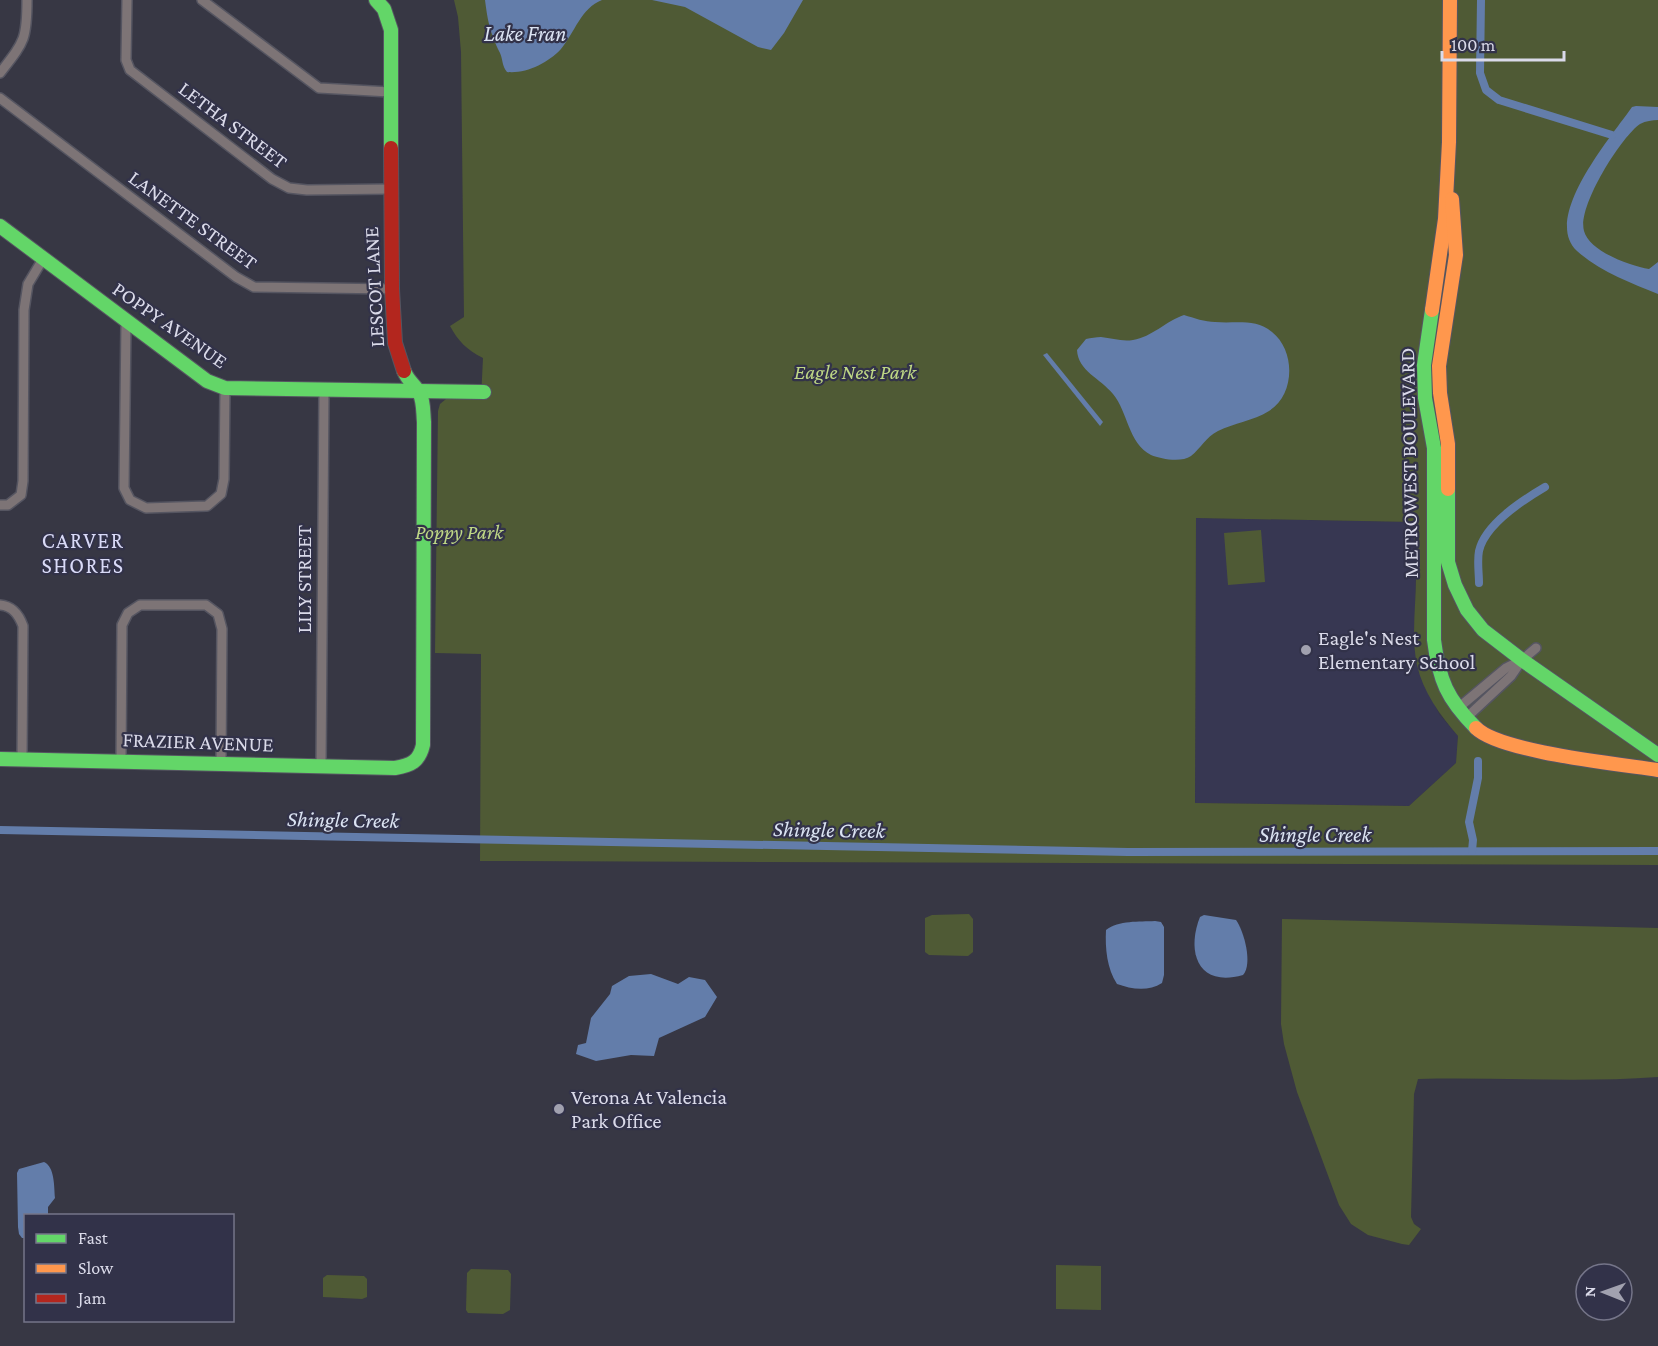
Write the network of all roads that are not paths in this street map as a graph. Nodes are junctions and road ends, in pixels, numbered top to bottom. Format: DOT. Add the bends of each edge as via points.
graph roads {
  1 [pos="27,0"];
  2 [pos="127,0"];
  3 [pos="202,0"];
  4 [pos="376,0"];
  5 [pos="1450,0"];
  6 [pos="0,73"];
  7 [pos="390,92"];
  8 [pos="0,98"];
  9 [pos="391,189"];
  10 [pos="0,226"];
  11 [pos="43,259"];
  12 [pos="393,289"];
  13 [pos="126,322"];
  14 [pos="225,388"];
  15 [pos="324,391"];
  16 [pos="419,392"];
  17 [pos="484,392"];
  18 [pos="0,505"];
  19 [pos="1440,549"];
  20 [pos="0,605"];
  21 [pos="1536,648"];
  22 [pos="1522,660"];
  23 [pos="1461,713"];
  24 [pos="1658,755"];
  25 [pos="0,759"];
  26 [pos="22,759"];
  27 [pos="121,761"];
  28 [pos="221,764"];
  29 [pos="321,767"];
  30 [pos="395,768"];
  31 [pos="1658,770"];
  1 -- 6 [label="street" via="26,33"];
  2 -- 9 [label="street, LETHA STREET" via="126,60 130,70 272,179 289,188 307,190"];
  3 -- 7 [label="street" via="319,88"];
  4 -- 7 [label="street, LESCOT LANE" via="384,9 391,30"];
  5 -- 19 [label="street, METROWEST BOULEVARD" via="1444,282 1424,365"];
  7 -- 9 [label="street, LESCOT LANE"];
  8 -- 12 [label="street, LANETTE STREET" via="254,287"];
  9 -- 12 [label="street, LESCOT LANE"];
  10 -- 11 [label="street, POPPY AVENUE"];
  11 -- 13 [label="street, POPPY AVENUE"];
  11 -- 18 [label="street" via="28,284 24,310 21,495 8,505"];
  12 -- 16 [label="street, LESCOT LANE" via="395,343 407,379"];
  13 -- 14 [label="street, POPPY AVENUE" via="207,381"];
  13 -- 14 [label="street" via="124,488 130,500 146,508 207,507 221,494"];
  14 -- 15 [label="street, POPPY AVENUE"];
  15 -- 16 [label="street, POPPY AVENUE"];
  15 -- 29 [label="street, LILY STREET"];
  16 -- 17 [label="street, POPPY AVENUE"];
  16 -- 30 [label="street, LESCOT LANE" via="424,422 423,746 421,757 413,765"];
  19 -- 22 [label="street, METROWEST BOULEVARD" via="1467,610 1483,630"];
  19 -- 23 [label="street, METROWEST BOULEVARD" via="1434,640 1438,670"];
  20 -- 26 [label="street" via="13,609 23,626"];
  21 -- 22 [label="street"];
  22 -- 23 [label="street" via="1510,676"];
  22 -- 24 [label="street, METROWEST BOULEVARD"];
  23 -- 31 [label="street, METROWEST BOULEVARD" via="1483,735 1501,742"];
  25 -- 26 [label="street, FRAZIER AVENUE"];
  26 -- 27 [label="street, FRAZIER AVENUE"];
  27 -- 28 [label="street, FRAZIER AVENUE"];
  27 -- 28 [label="street" via="122,625 128,613 140,605 206,605 218,614 222,629"];
  28 -- 29 [label="street, FRAZIER AVENUE"];
  29 -- 30 [label="street, FRAZIER AVENUE"];
}
